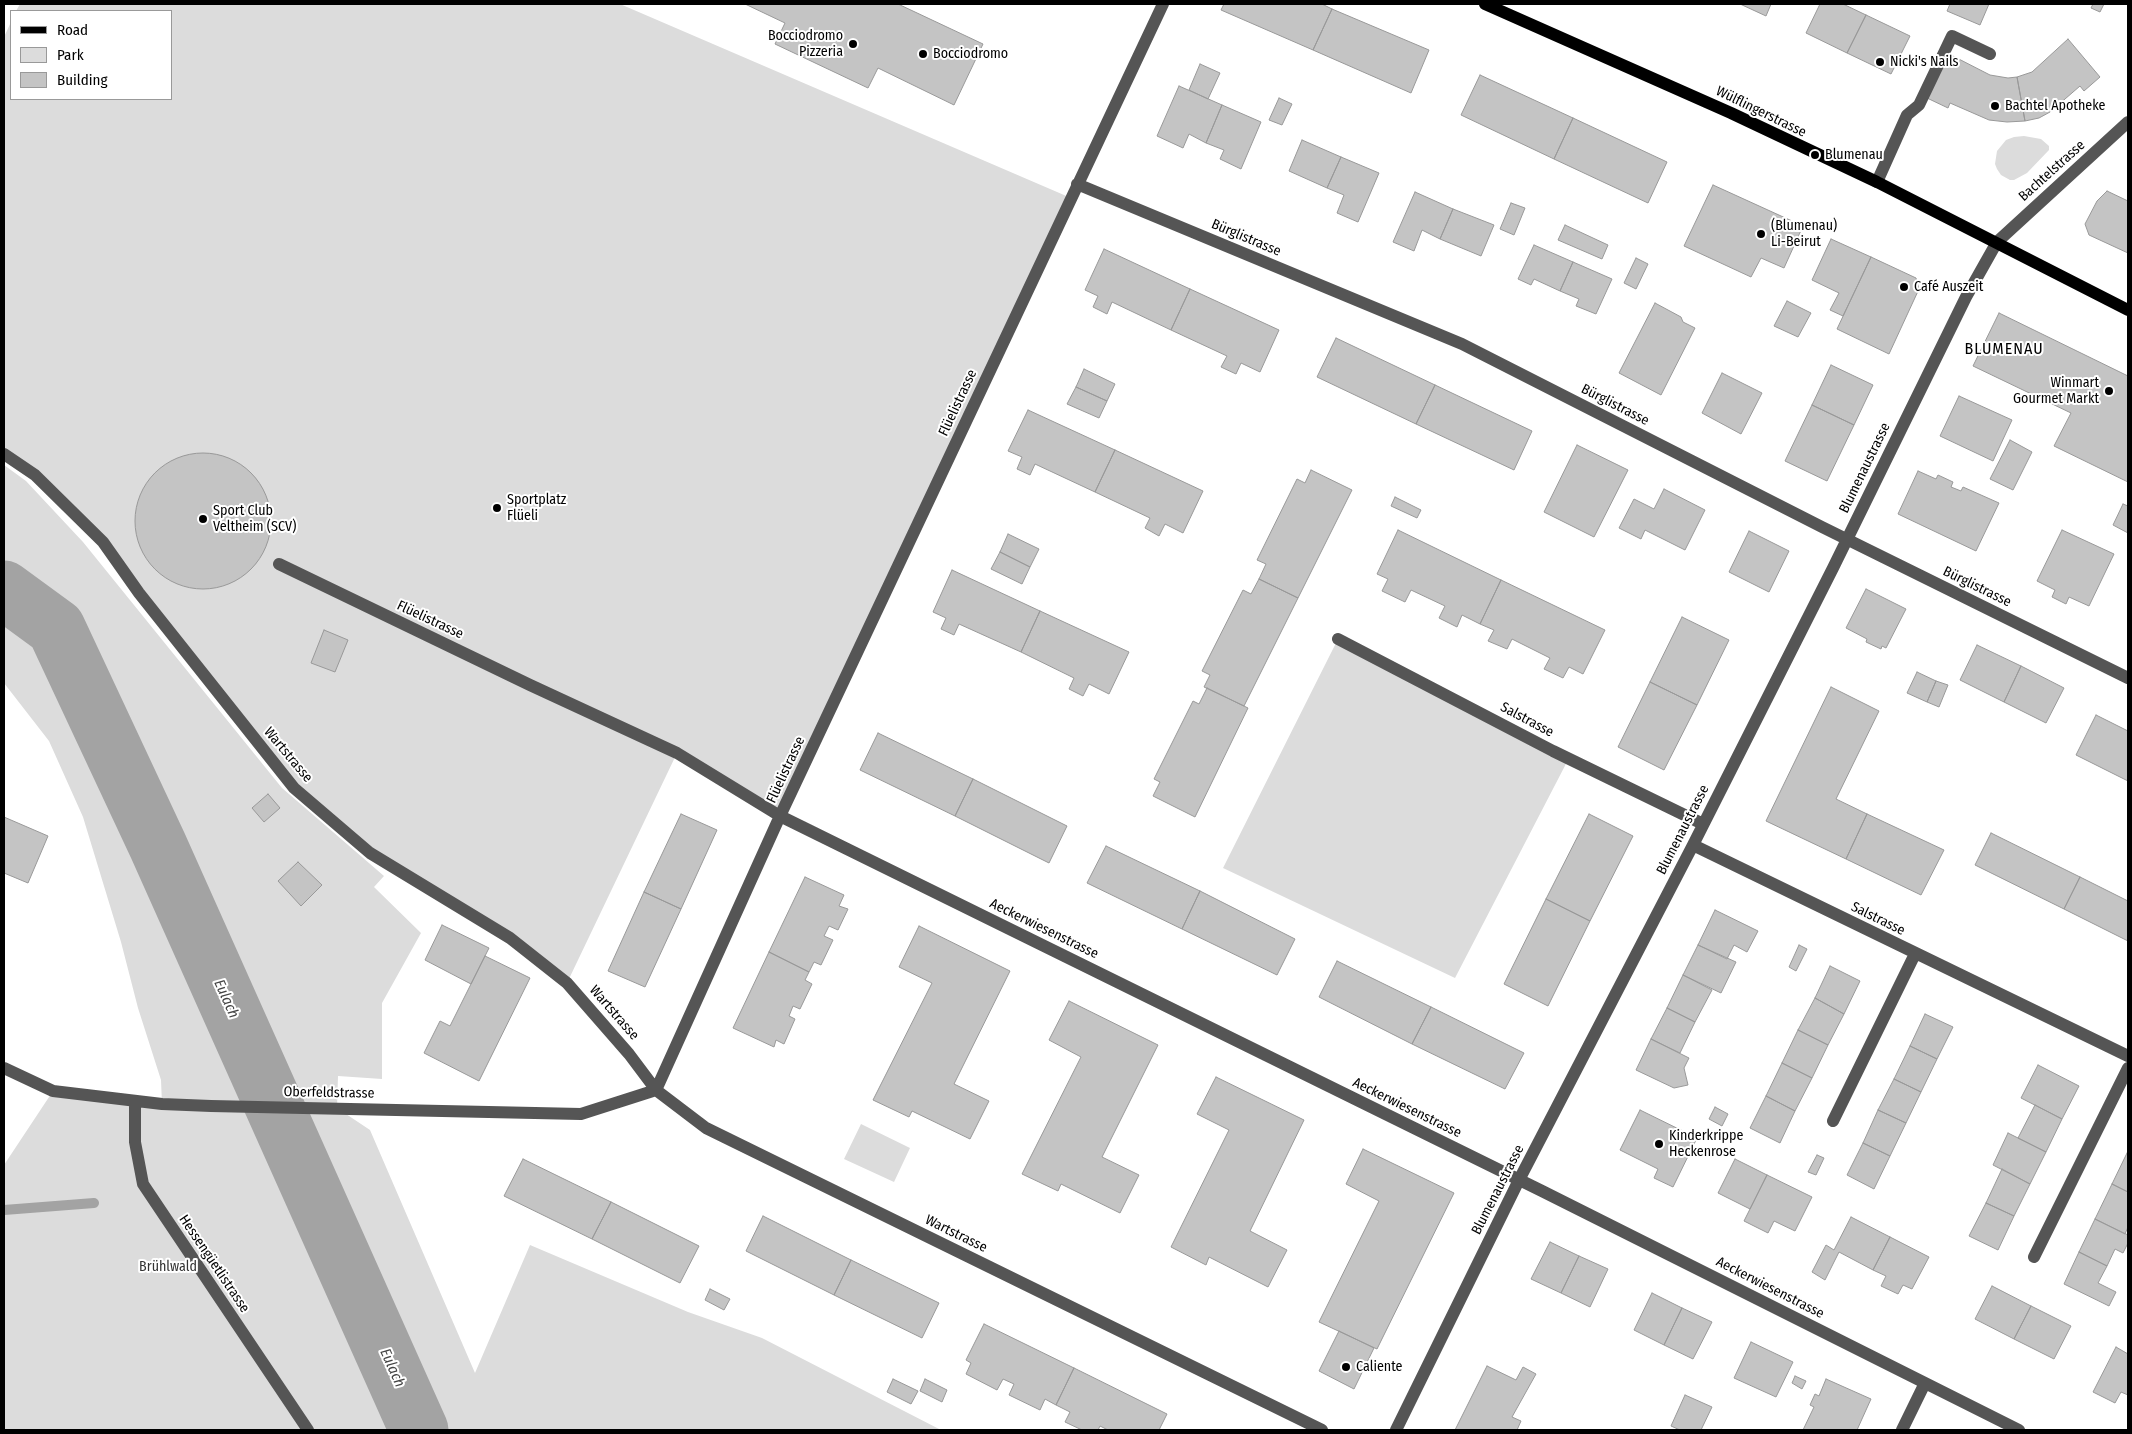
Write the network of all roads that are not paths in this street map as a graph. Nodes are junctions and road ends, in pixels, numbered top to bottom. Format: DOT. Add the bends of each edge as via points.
graph roads {
  1 [pos="1163,4"];
  2 [pos="1485,4"];
  3 [pos="1990,54"];
  4 [pos="2128,122"];
  5 [pos="1877,182"];
  6 [pos="1078,184"];
  7 [pos="1997,242"];
  8 [pos="2128,310"];
  9 [pos="4,454"];
  10 [pos="1847,539"];
  11 [pos="279,564"];
  12 [pos="1338,639"];
  13 [pos="2128,678"];
  14 [pos="780,816"];
  15 [pos="1703,824"];
  16 [pos="1693,845"];
  17 [pos="1915,954"];
  18 [pos="2128,1056"];
  19 [pos="4,1068"];
  20 [pos="2128,1068"];
  21 [pos="656,1090"];
  22 [pos="135,1101"];
  23 [pos="1833,1122"];
  24 [pos="1519,1180"];
  25 [pos="2034,1257"];
  26 [pos="1925,1383"];
  27 [pos="308,1430"];
  28 [pos="1322,1430"];
  29 [pos="1396,1430"];
  30 [pos="1902,1430"];
  31 [pos="2019,1430"];
  1 -- 6 [label="street, Flüelistrasse"];
  2 -- 5 [label="main road, Wülflingerstrasse"];
  3 -- 5 [label="street" via="1952,36 1919,105 1907,115"];
  4 -- 7 [label="street, Bachtelstrasse"];
  5 -- 7 [label="main road, Wülflingerstrasse"];
  6 -- 10 [label="street, Bürglistrasse" via="1462,344"];
  6 -- 14 [label="street, Flüelistrasse"];
  7 -- 8 [label="main road, Wülflingerstrasse"];
  7 -- 10 [label="street, Blumenaustrasse" via="1966,297"];
  9 -- 21 [label="street, Wartstrasse" via="35,474 103,542 139,593 294,788 370,853 510,938 567,983 630,1054"];
  10 -- 13 [label="street, Bürglistrasse"];
  10 -- 15 [label="street, Blumenaustrasse"];
  11 -- 14 [label="street, Flüelistrasse" via="530,686 677,753"];
  12 -- 15 [label="street, Salstrasse"];
  14 -- 21 [label="street, Flüelistrasse"];
  14 -- 24 [label="street, Aeckerwiesenstrasse"];
  15 -- 16 [label="street, Blumenaustrasse"];
  16 -- 17 [label="street, Salstrasse"];
  16 -- 24 [label="street, Blumenaustrasse"];
  17 -- 18 [label="street, Salstrasse"];
  17 -- 23 [label="street"];
  19 -- 22 [label="street, Oberfeldstrasse" via="53,1091"];
  20 -- 25 [label="street"];
  21 -- 22 [label="street, Oberfeldstrasse" via="581,1114 211,1106"];
  21 -- 28 [label="street, Wartstrasse" via="706,1128"];
  22 -- 27 [label="street, Hessengüetlistrasse" via="135,1142 144,1184"];
  24 -- 26 [label="street, Aeckerwiesenstrasse"];
  24 -- 29 [label="street, Blumenaustrasse"];
  26 -- 30 [label="street"];
  26 -- 31 [label="street, Aeckerwiesenstrasse"];
}
